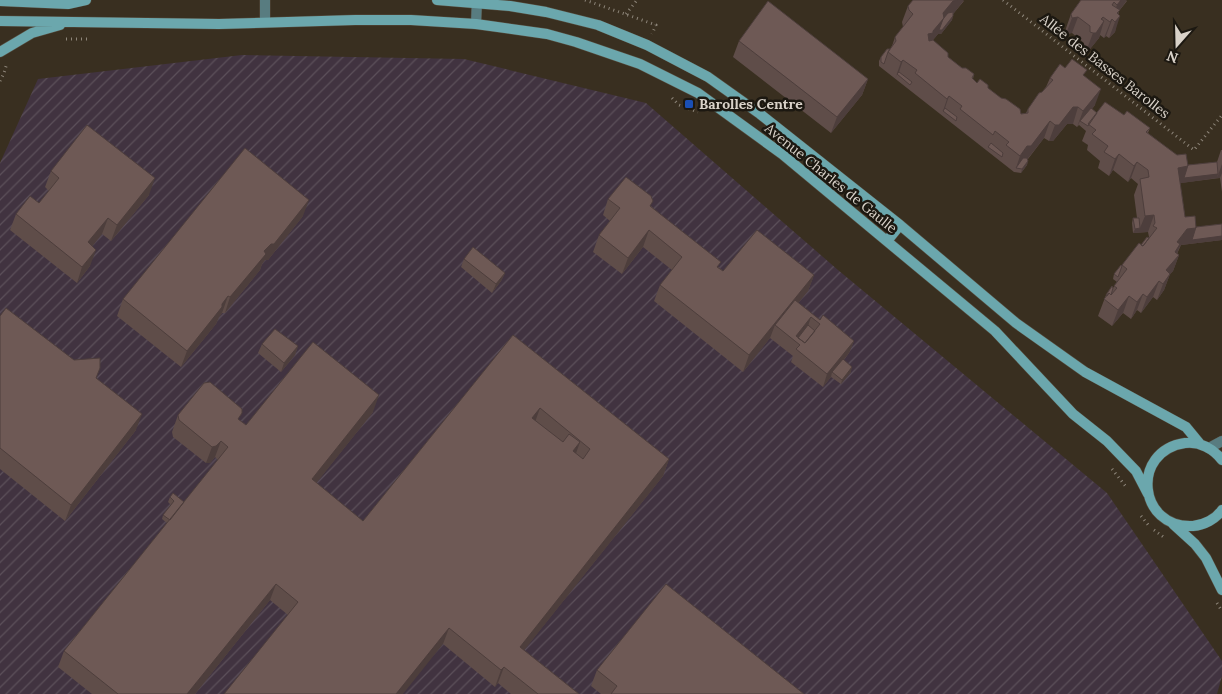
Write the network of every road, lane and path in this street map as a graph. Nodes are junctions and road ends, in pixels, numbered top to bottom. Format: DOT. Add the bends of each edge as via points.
graph roads {
  1 [pos="86,0"];
  2 [pos="265,0"];
  3 [pos="437,0"];
  4 [pos="637,0"];
  5 [pos="1003,0"];
  6 [pos="0,1"];
  7 [pos="477,1"];
  8 [pos="626,14"];
  9 [pos="0,21"];
  10 [pos="71,22"];
  11 [pos="265,22"];
  12 [pos="476,24"];
  13 [pos="96,38"];
  14 [pos="57,39"];
  15 [pos="0,52"];
  16 [pos="12,58"];
  17 [pos="0,81"];
  18 [pos="668,93"];
  19 [pos="701,113"];
  20 [pos="1222,115"];
  21 [pos="900,225"];
  22 [pos="887,241"];
  23 [pos="1222,441"];
  24 [pos="1205,446"];
  25 [pos="1222,460"];
  26 [pos="1111,468"];
  27 [pos="1129,491"];
  28 [pos="1148,494"];
  29 [pos="1137,509"];
  30 [pos="1222,510"];
  31 [pos="1172,523"];
  32 [pos="1168,541"];
  33 [pos="1222,590"];
  34 [pos="1214,597"];
  35 [pos="1222,611"];
  1 -- 6 [label="street" via="68,4"];
  2 -- 11 [label="street"];
  3 -- 7 [label="street, Avenue Charles de Gaulle"];
  4 -- 8 [label="path"];
  5 -- 20 [label="path, Allée des Basses Barolles" via="1194,150"];
  7 -- 12 [label="street"];
  7 -- 21 [label="street, Avenue Charles de Gaulle" via="546,12 598,25 670,56 708,77 760,114"];
  9 -- 10 [label="street, Avenue Charles de Gaulle"];
  10 -- 11 [label="street, Avenue Charles de Gaulle"];
  10 -- 15 [label="street" via="32,33"];
  11 -- 12 [label="street, Avenue Charles de Gaulle" via="374,20"];
  12 -- 22 [label="street, Avenue Charles de Gaulle" via="547,34 661,73 698,93 782,154"];
  13 -- 14 [label="path"];
  16 -- 17 [label="path"];
  18 -- 19 [label="path" via="678,105"];
  21 -- 22 [label="street"];
  21 -- 24 [label="street, Avenue Charles de Gaulle" via="1016,323 1085,372 1186,426"];
  22 -- 28 [label="street, Avenue Charles de Gaulle" via="995,331 1073,414 1107,441 1136,471"];
  23 -- 24 [label="street"];
  24 -- 25 [label="street, Avenue Charles de Gaulle"];
  24 -- 28 [label="street" via="1176,445 1160,454 1150,469"];
  26 -- 27 [label="path"];
  28 -- 31 [label="street, Avenue Charles de Gaulle" via="1161,516"];
  29 -- 32 [label="path" via="1145,523"];
  30 -- 31 [label="street" via="1198,526"];
  31 -- 33 [label="street" via="1206,558"];
  34 -- 35 [label="path"];
}
